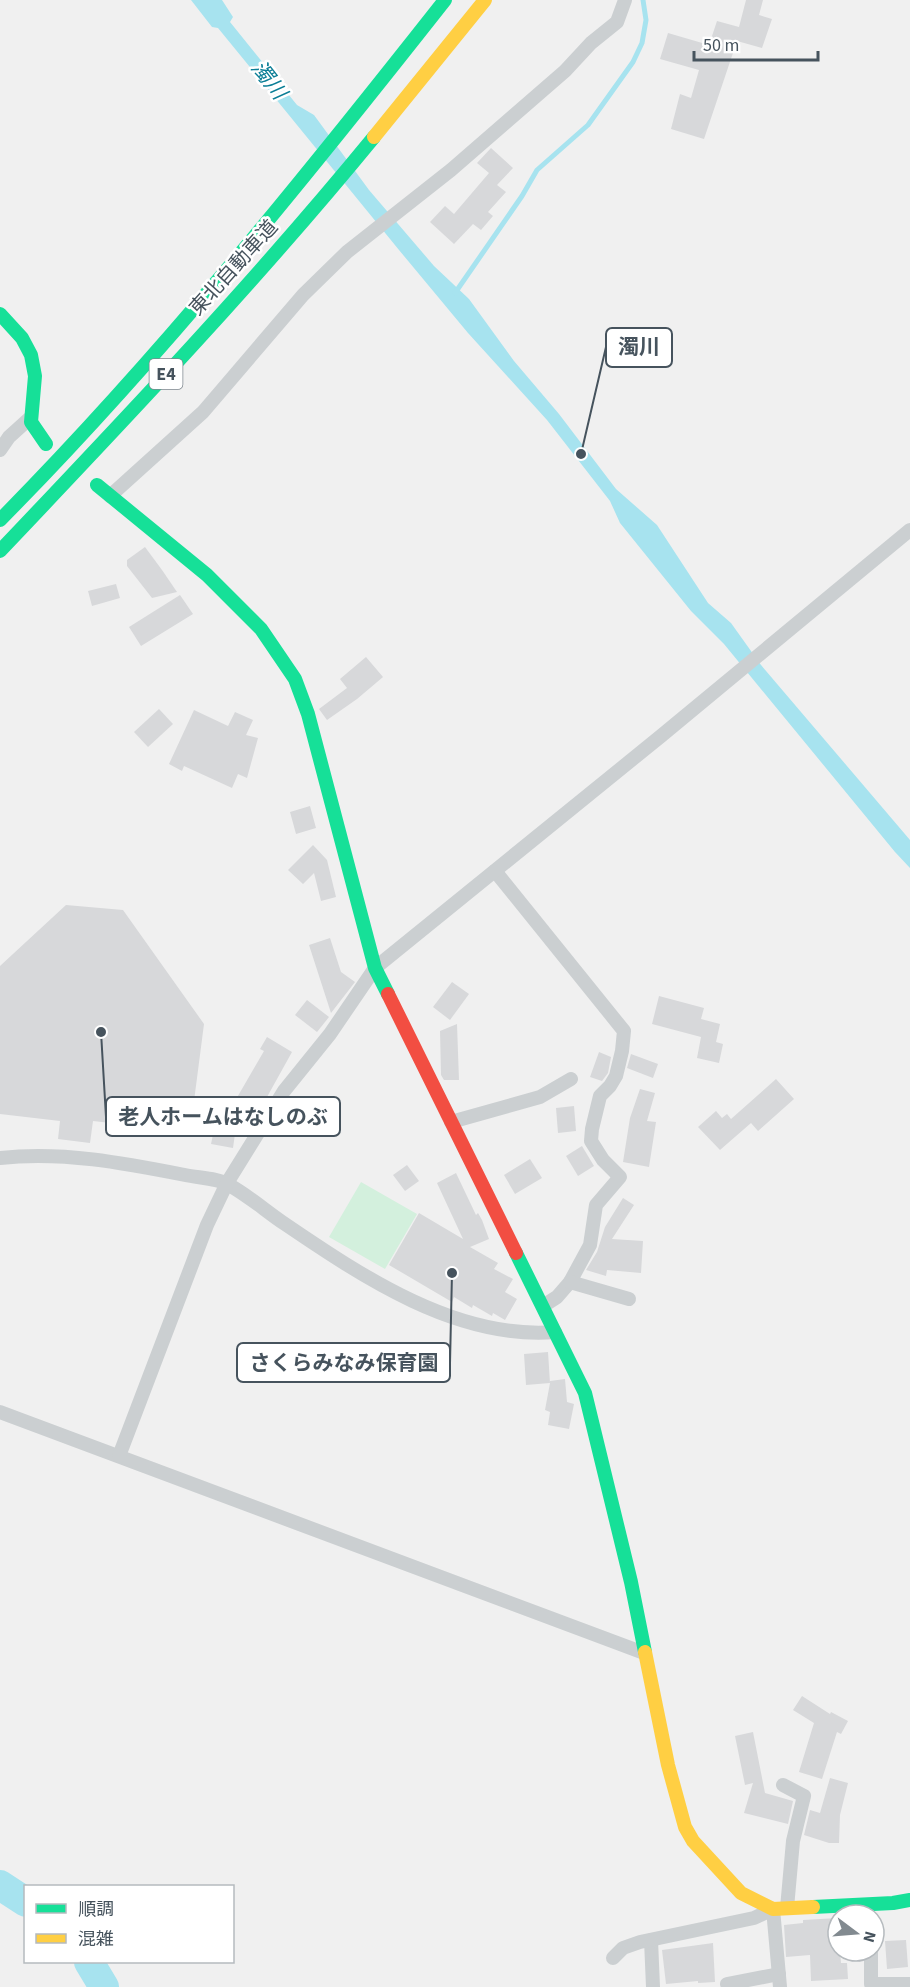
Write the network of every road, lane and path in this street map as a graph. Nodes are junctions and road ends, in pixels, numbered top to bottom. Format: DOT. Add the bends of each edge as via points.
graph roads {
  1 [pos="485,0"];
  2 [pos="625,0"];
  3 [pos="443,2"];
  4 [pos="0,314"];
  5 [pos="30,417"];
  6 [pos="46,444"];
  7 [pos="0,450"];
  8 [pos="97,484"];
  9 [pos="110,496"];
  10 [pos="0,520"];
  11 [pos="910,530"];
  12 [pos="0,551"];
  13 [pos="495,871"];
  14 [pos="375,968"];
  15 [pos="571,1079"];
  16 [pos="451,1122"];
  17 [pos="0,1158"];
  18 [pos="227,1183"];
  19 [pos="570,1282"];
  20 [pos="629,1299"];
  21 [pos="543,1306"];
  22 [pos="555,1332"];
  23 [pos="0,1412"];
  24 [pos="119,1456"];
  25 [pos="644,1653"];
  26 [pos="783,1785"];
  27 [pos="910,1900"];
  28 [pos="886,1906"];
  29 [pos="780,1908"];
  30 [pos="826,1909"];
  31 [pos="651,1940"];
  32 [pos="613,1958"];
  33 [pos="871,1963"];
  34 [pos="780,1980"];
  35 [pos="727,1984"];
  36 [pos="910,1984"];
  37 [pos="653,1987"];
  1 -- 12 [label="main road, 東北自動車道 / E4" via="328,193 141,404"];
  2 -- 9 [label="street" via="617,22 565,71 451,170 347,252 303,295 203,412"];
  3 -- 10 [label="main road, 東北自動車道 / E4" via="237,259"];
  4 -- 5 [label="main road" via="18,330 33,359 35,388"];
  5 -- 6 [label="main road"];
  5 -- 7 [label="street"];
  8 -- 9 [label="main road"];
  9 -- 14 [label="main road" via="207,575 261,629 295,679 308,714"];
  11 -- 13 [label="street"];
  13 -- 14 [label="street"];
  13 -- 19 [label="street" via="624,1031 616,1076 600,1096 591,1141 620,1177 596,1205 590,1245"];
  14 -- 16 [label="main road"];
  14 -- 18 [label="street" via="330,1034 284,1091"];
  15 -- 16 [label="street" via="540,1097"];
  16 -- 21 [label="main road"];
  17 -- 18 [label="street" via="25,1155 95,1160"];
  18 -- 22 [label="street" via="346,1265 407,1298 465,1321 513,1333"];
  18 -- 24 [label="street" via="207,1225"];
  19 -- 20 [label="street"];
  19 -- 21 [label="street"];
  21 -- 22 [label="main road"];
  22 -- 25 [label="main road" via="594,1421"];
  23 -- 24 [label="street"];
  24 -- 25 [label="street"];
  25 -- 29 [label="main road" via="685,1827 741,1893"];
  26 -- 29 [label="street" via="804,1796"];
  27 -- 28 [label="main road"];
  29 -- 30 [label="main road"];
  29 -- 31 [label="street" via="754,1918"];
  29 -- 34 [label="street"];
  31 -- 32 [label="street" via="623,1948"];
  31 -- 37 [label="street"];
  33 -- 36 [label="street" via="870,1984"];
  34 -- 35 [label="street"];
}
